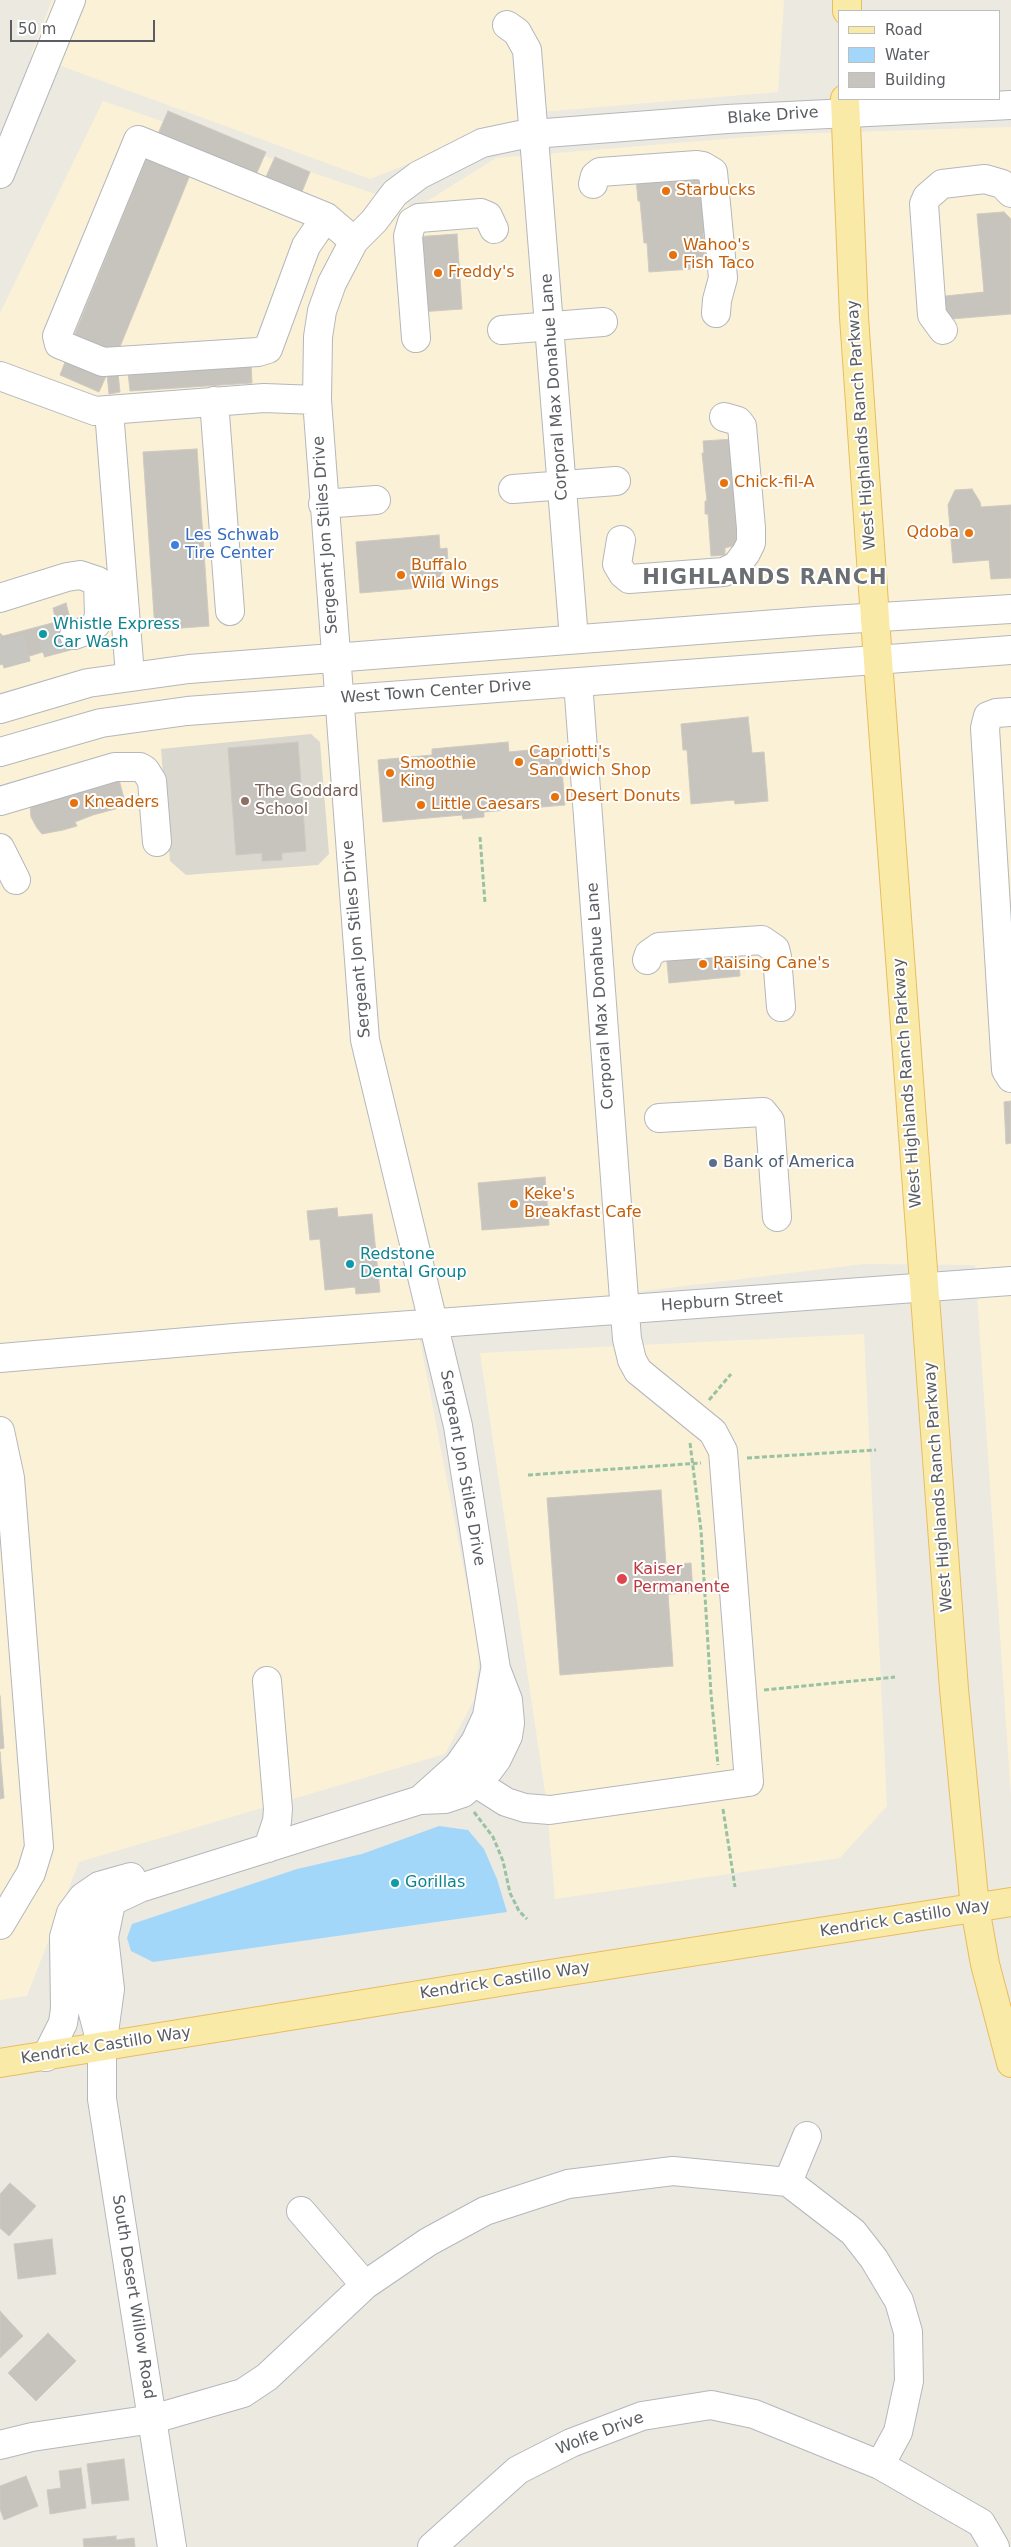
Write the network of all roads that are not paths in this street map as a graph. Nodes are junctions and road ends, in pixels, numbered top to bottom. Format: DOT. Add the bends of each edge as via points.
graph roads {
  1 [pos="72,0"];
  2 [pos="507,25"];
  3 [pos="845,105"];
  4 [pos="1011,105"];
  5 [pos="535,134"];
  6 [pos="6,144"];
  7 [pos="0,174"];
  8 [pos="593,184"];
  9 [pos="1011,193"];
  10 [pos="326,217"];
  11 [pos="494,229"];
  12 [pos="354,241"];
  13 [pos="716,313"];
  14 [pos="603,322"];
  15 [pos="550,326"];
  16 [pos="502,330"];
  17 [pos="943,330"];
  18 [pos="416,338"];
  19 [pos="0,376"];
  20 [pos="317,400"];
  21 [pos="214,402"];
  22 [pos="109,411"];
  23 [pos="724,418"];
  24 [pos="616,481"];
  25 [pos="562,485"];
  26 [pos="513,489"];
  27 [pos="376,500"];
  28 [pos="323,504"];
  29 [pos="621,540"];
  30 [pos="0,598"];
  31 [pos="1011,609"];
  32 [pos="230,611"];
  33 [pos="875,618"];
  34 [pos="74,635"];
  35 [pos="574,640"];
  36 [pos="1011,650"];
  37 [pos="335,657"];
  38 [pos="878,661"];
  39 [pos="130,675"];
  40 [pos="578,682"];
  41 [pos="338,699"];
  42 [pos="0,709"];
  43 [pos="1011,712"];
  44 [pos="0,752"];
  45 [pos="0,801"];
  46 [pos="158,842"];
  47 [pos="0,848"];
  48 [pos="16,880"];
  49 [pos="647,960"];
  50 [pos="781,1007"];
  51 [pos="1011,1078"];
  52 [pos="659,1118"];
  53 [pos="768,1217"];
  54 [pos="1011,1281"];
  55 [pos="923,1286"];
  56 [pos="625,1310"];
  57 [pos="433,1324"];
  58 [pos="0,1358"];
  59 [pos="0,1431"];
  60 [pos="496,1669"];
  61 [pos="267,1681"];
  62 [pos="470,1788"];
  63 [pos="420,1800"];
  64 [pos="268,1848"];
  65 [pos="214,1865"];
  66 [pos="1011,1902"];
  67 [pos="975,1908"];
  68 [pos="0,1925"];
  69 [pos="102,2047"];
  70 [pos="46,2056"];
  71 [pos="0,2063"];
  72 [pos="1011,2063"];
  73 [pos="807,2136"];
  74 [pos="788,2182"];
  75 [pos="301,2210"];
  76 [pos="365,2285"];
  77 [pos="153,2419"];
  78 [pos="0,2445"];
  79 [pos="880,2465"];
  80 [pos="172,2547"];
  81 [pos="432,2547"];
  82 [pos="995,2547"];
  1 -- 6 [label="street"];
  2 -- 5 [label="street, Corporal Max Donahue Lane" via="517,32 527,50"];
  3 -- 4 [label="street, Blake Drive"];
  3 -- 5 [label="street, Blake Drive"];
  3 -- 33 [label="main road, West Highlands Ranch Parkway" via="854,317"];
  5 -- 12 [label="street, Sergeant Jon Stiles Drive" via="482,143 419,175 396,193"];
  5 -- 15 [label="street, Corporal Max Donahue Lane"];
  6 -- 7 [label="street"];
  8 -- 13 [label="street" via="600,172 696,165 713,172 723,278"];
  9 -- 17 [label="street" via="1002,184 985,179 942,184 924,204 932,315"];
  10 -- 10 [label="street" via="138,140 57,336 59,344 104,362 268,349 306,246"];
  10 -- 12 [label="street"];
  11 -- 18 [label="street" via="488,216 481,214 419,218 412,222 408,236"];
  12 -- 20 [label="street, Sergeant Jon Stiles Drive" via="332,283 322,311 318,337"];
  14 -- 15 [label="street"];
  15 -- 16 [label="street"];
  15 -- 25 [label="street, Corporal Max Donahue Lane"];
  19 -- 22 [label="street" via="88,410"];
  20 -- 21 [label="street" via="264,398"];
  20 -- 28 [label="street, Sergeant Jon Stiles Drive"];
  21 -- 22 [label="street"];
  21 -- 32 [label="street"];
  22 -- 39 [label="street"];
  23 -- 29 [label="street" via="738,421 742,426 751,528 751,543 736,566 724,572 629,578 622,574 617,564"];
  24 -- 25 [label="street"];
  25 -- 26 [label="street"];
  25 -- 35 [label="street, Corporal Max Donahue Lane"];
  27 -- 28 [label="street"];
  28 -- 37 [label="street, Sergeant Jon Stiles Drive"];
  30 -- 34 [label="street" via="68,577 80,575 98,581 99,616 96,624"];
  31 -- 33 [label="street"];
  33 -- 35 [label="street"];
  33 -- 38 [label="main road, West Highlands Ranch Parkway"];
  35 -- 37 [label="street"];
  36 -- 38 [label="street, West Town Center Drive"];
  37 -- 39 [label="street"];
  37 -- 41 [label="street, Sergeant Jon Stiles Drive"];
  38 -- 40 [label="street, West Town Center Drive"];
  38 -- 55 [label="main road, West Highlands Ranch Parkway"];
  39 -- 42 [label="street" via="80,685"];
  40 -- 41 [label="street, West Town Center Drive"];
  40 -- 56 [label="street, Corporal Max Donahue Lane"];
  41 -- 44 [label="street, West Town Center Drive" via="136,716 52,735"];
  41 -- 57 [label="street, Sergeant Jon Stiles Drive" via="366,1047"];
  43 -- 51 [label="street" via="988,716 984,728 1006,1070"];
  45 -- 46 [label="street" via="115,767 140,767 152,781"];
  47 -- 48 [label="street"];
  49 -- 50 [label="street" via="649,954 659,947 762,940 775,949"];
  52 -- 53 [label="street" via="763,1112 770,1120"];
  54 -- 55 [label="street, Hepburn Street"];
  55 -- 56 [label="street, Hepburn Street"];
  55 -- 67 [label="main road, West Highlands Ranch Parkway" via="954,1690"];
  56 -- 57 [label="street, Hepburn Street"];
  56 -- 62 [label="street, Corporal Max Donahue Lane" via="628,1345 635,1367 713,1432 723,1451 749,1782 542,1810 506,1802"];
  57 -- 58 [label="street, Hepburn Street"];
  57 -- 60 [label="street, Sergeant Jon Stiles Drive" via="462,1448"];
  59 -- 68 [label="street" via="11,1489 39,1847 34,1868"];
  60 -- 62 [label="street, Sergeant Jon Stiles Drive" via="508,1700 510,1723 497,1759"];
  60 -- 63 [label="street, Sergeant Jon Stiles Drive" via="487,1716 475,1742 458,1766"];
  61 -- 64 [label="street" via="278,1814"];
  62 -- 63 [label="street, Sergeant Jon Stiles Drive" via="445,1799"];
  63 -- 64 [label="street, Sergeant Jon Stiles Drive"];
  64 -- 65 [label="street, Sergeant Jon Stiles Drive"];
  65 -- 69 [label="street, Sergeant Jon Stiles Drive" via="140,1888 113,1900 96,1913 84,1944 86,1987"];
  65 -- 70 [label="street, Sergeant Jon Stiles Drive" via="110,1882 90,1891 77,1904 68,1919 64,1937 66,1991 63,2023"];
  66 -- 67 [label="main road, Kendrick Castillo Way"];
  67 -- 69 [label="main road, Kendrick Castillo Way"];
  67 -- 72 [label="main road, West Highlands Ranch Parkway" via="984,1964"];
  69 -- 70 [label="main road, Kendrick Castillo Way"];
  69 -- 77 [label="street, South Desert Willow Road" via="102,2099"];
  70 -- 71 [label="main road, Kendrick Castillo Way"];
  73 -- 74 [label="street"];
  74 -- 76 [label="street" via="673,2171 568,2184 485,2210 428,2242"];
  74 -- 79 [label="street" via="853,2232 899,2300 908,2332 909,2381 898,2432"];
  75 -- 76 [label="street"];
  76 -- 77 [label="street" via="267,2377 243,2393"];
  77 -- 78 [label="street"];
  77 -- 80 [label="street, South Desert Willow Road"];
  79 -- 81 [label="street, Wolfe Drive" via="754,2414 711,2405 642,2416 571,2444 518,2470"];
  79 -- 82 [label="street, Wolfe Drive" via="981,2523"];
}
